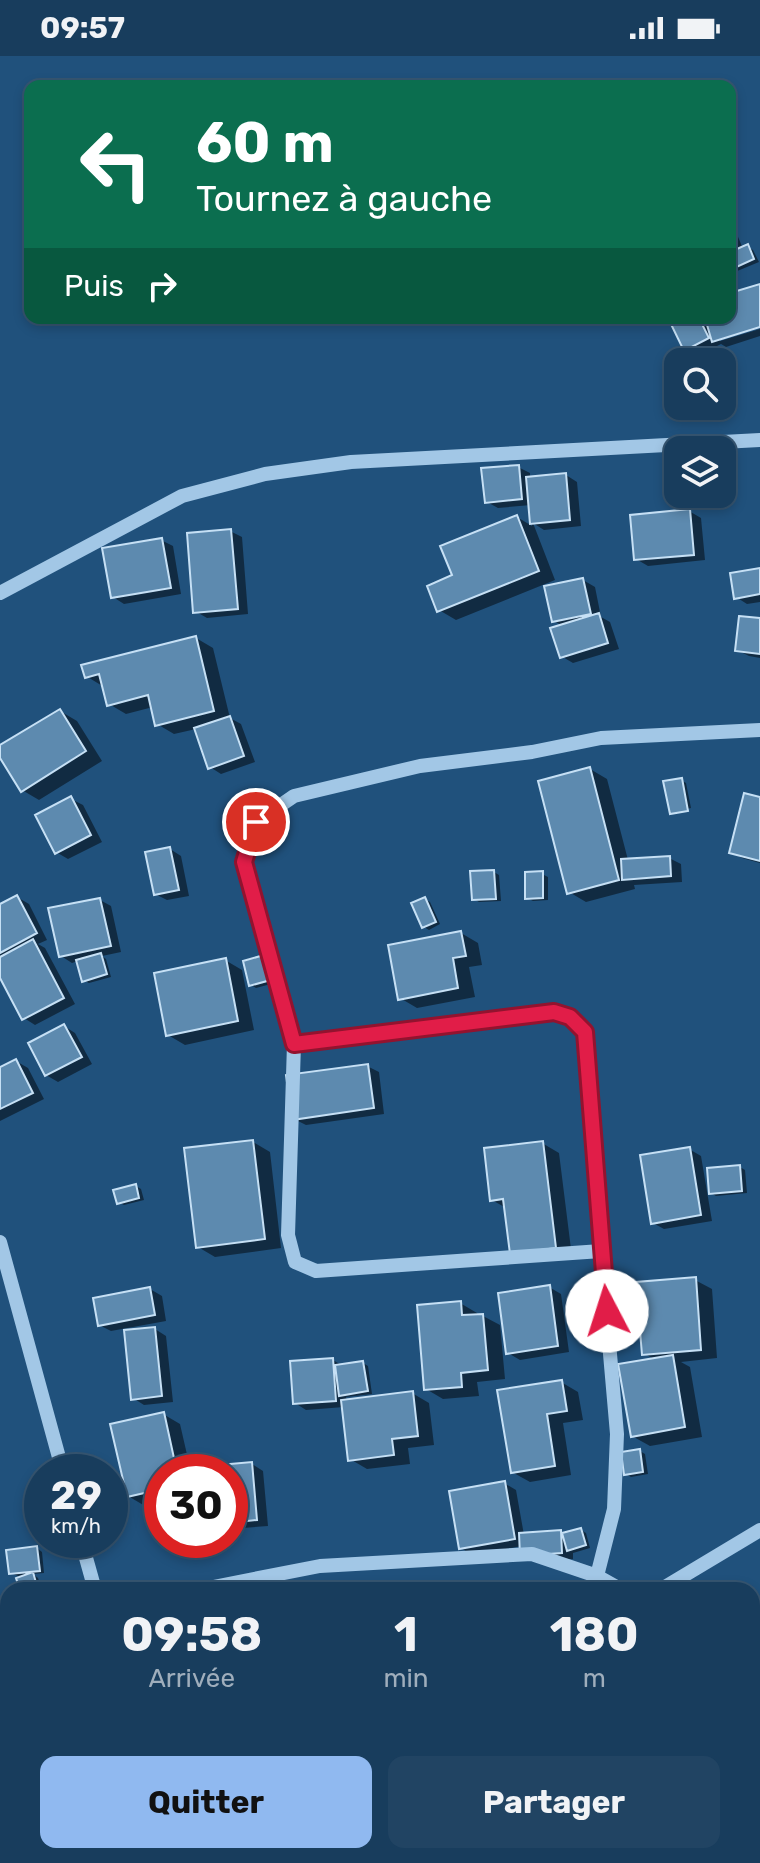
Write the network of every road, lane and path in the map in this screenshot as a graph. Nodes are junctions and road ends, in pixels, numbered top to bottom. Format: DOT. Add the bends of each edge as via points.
graph roads {
  1 [pos="760,440"];
  2 [pos="0,593"];
  3 [pos="760,730"];
  4 [pos="294,1044"];
  5 [pos="0,1242"];
  6 [pos="601,1251"];
  7 [pos="4,1274"];
  8 [pos="58,1454"];
  9 [pos="760,1530"];
  10 [pos="86,1558"];
  11 [pos="597,1576"];
  12 [pos="93,1582"];
  13 [pos="239,1582"];
  14 [pos="608,1582"];
  15 [pos="673,1582"];
  1 -- 2 [label="street" via="351,462 265,474 182,496"];
  3 -- 4 [label="street" via="601,738 420,766 294,796 256,822 244,862"];
  4 -- 6 [label="street" via="554,1012 570,1017 585,1032"];
  4 -- 6 [label="street" via="288,1235 295,1262 316,1271"];
  5 -- 7 [label="street"];
  6 -- 11 [label="street" via="617,1434 614,1509"];
  7 -- 8 [label="street"];
  9 -- 15 [label="street"];
  10 -- 12 [label="street"];
  11 -- 13 [label="street" via="532,1554 320,1566"];
  11 -- 14 [label="street"];
}
